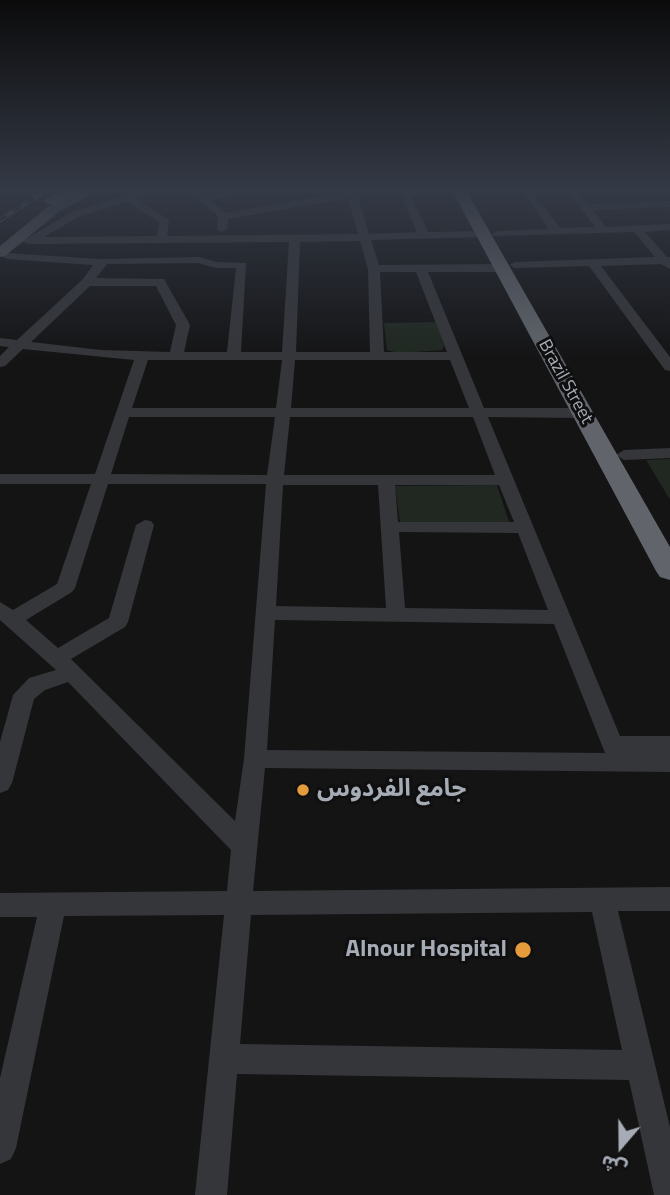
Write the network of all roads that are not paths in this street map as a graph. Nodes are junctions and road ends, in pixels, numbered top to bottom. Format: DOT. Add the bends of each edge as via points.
graph roads {
  1 [pos="249,248"];
  2 [pos="295,248"];
  3 [pos="369,248"];
  4 [pos="499,248"];
  5 [pos="655,248"];
  6 [pos="4,250"];
  7 [pos="101,262"];
  8 [pos="592,262"];
  9 [pos="668,262"];
  10 [pos="242,265"];
  11 [pos="509,266"];
  12 [pos="419,268"];
  13 [pos="374,269"];
  14 [pos="87,282"];
  15 [pos="0,342"];
  16 [pos="21,345"];
  17 [pos="176,355"];
  18 [pos="234,355"];
  19 [pos="142,356"];
  20 [pos="289,356"];
  21 [pos="376,356"];
  22 [pos="456,356"];
  23 [pos="0,363"];
  24 [pos="670,367"];
  25 [pos="124,412"];
  26 [pos="281,412"];
  27 [pos="479,412"];
  28 [pos="582,413"];
  29 [pos="670,453"];
  30 [pos="624,455"];
  31 [pos="275,479"];
  32 [pos="386,479"];
  33 [pos="0,480"];
  34 [pos="99,480"];
  35 [pos="507,480"];
  36 [pos="145,525"];
  37 [pos="389,527"];
  38 [pos="526,528"];
  39 [pos="670,537"];
  40 [pos="670,571"];
  41 [pos="264,613"];
  42 [pos="7,614"];
  43 [pos="396,615"];
  44 [pos="562,617"];
  45 [pos="64,666"];
  46 [pos="670,745"];
  47 [pos="617,754"];
  48 [pos="256,759"];
  49 [pos="670,763"];
  50 [pos="0,783"];
  51 [pos="244,846"];
  52 [pos="670,900"];
  53 [pos="603,902"];
  54 [pos="240,904"];
  55 [pos="0,905"];
  56 [pos="53,905"];
  57 [pos="225,1059"];
  58 [pos="640,1065"];
  59 [pos="6,1093"];
  60 [pos="0,1148"];
  61 [pos="211,1195"];
  62 [pos="670,1195"];
  1 -- 10 [label="street"];
  2 -- 20 [label="street"];
  3 -- 13 [label="street"];
  4 -- 11 [label="highway, Brazil Street"];
  5 -- 9 [label="street"];
  6 -- 7 [label="street"];
  7 -- 10 [label="street" via="199,260"];
  7 -- 14 [label="street"];
  8 -- 9 [label="street"];
  8 -- 11 [label="street"];
  8 -- 24 [label="street"];
  10 -- 18 [label="street"];
  11 -- 12 [label="street"];
  11 -- 28 [label="highway, Brazil Street"];
  11 -- 30 [label="highway, Brazil Street"];
  12 -- 13 [label="street"];
  12 -- 22 [label="street"];
  13 -- 21 [label="street"];
  14 -- 16 [label="street"];
  14 -- 17 [label="street" via="160,282 183,324"];
  15 -- 16 [label="street"];
  16 -- 19 [label="street"];
  16 -- 23 [label="street"];
  17 -- 18 [label="street"];
  17 -- 19 [label="street"];
  18 -- 20 [label="street"];
  19 -- 25 [label="street"];
  20 -- 21 [label="street"];
  20 -- 26 [label="street"];
  21 -- 22 [label="street"];
  22 -- 27 [label="street"];
  25 -- 26 [label="street"];
  25 -- 34 [label="street"];
  26 -- 27 [label="street"];
  26 -- 31 [label="street"];
  27 -- 28 [label="street"];
  27 -- 35 [label="street"];
  28 -- 40 [label="highway, Brazil Street"];
  29 -- 30 [label="street"];
  30 -- 39 [label="highway, Brazil Street"];
  31 -- 32 [label="street"];
  31 -- 34 [label="street"];
  31 -- 41 [label="street"];
  32 -- 35 [label="street"];
  32 -- 37 [label="street"];
  33 -- 34 [label="street"];
  34 -- 42 [label="street" via="65,588"];
  35 -- 38 [label="street"];
  36 -- 45 [label="street" via="118,622"];
  37 -- 38 [label="street"];
  37 -- 43 [label="street"];
  38 -- 44 [label="street"];
  41 -- 43 [label="street"];
  41 -- 48 [label="street"];
  42 -- 45 [label="street"];
  43 -- 44 [label="street"];
  44 -- 47 [label="street"];
  45 -- 50 [label="street" via="24,695"];
  45 -- 51 [label="street"];
  46 -- 47 [label="street"];
  47 -- 48 [label="street"];
  47 -- 49 [label="street"];
  48 -- 51 [label="street"];
  51 -- 54 [label="street"];
  52 -- 53 [label="street"];
  53 -- 54 [label="street"];
  53 -- 58 [label="street"];
  54 -- 56 [label="street"];
  54 -- 57 [label="street"];
  55 -- 56 [label="street"];
  56 -- 59 [label="street"];
  57 -- 58 [label="street"];
  57 -- 61 [label="street"];
  58 -- 62 [label="street"];
  59 -- 60 [label="street"];
}
